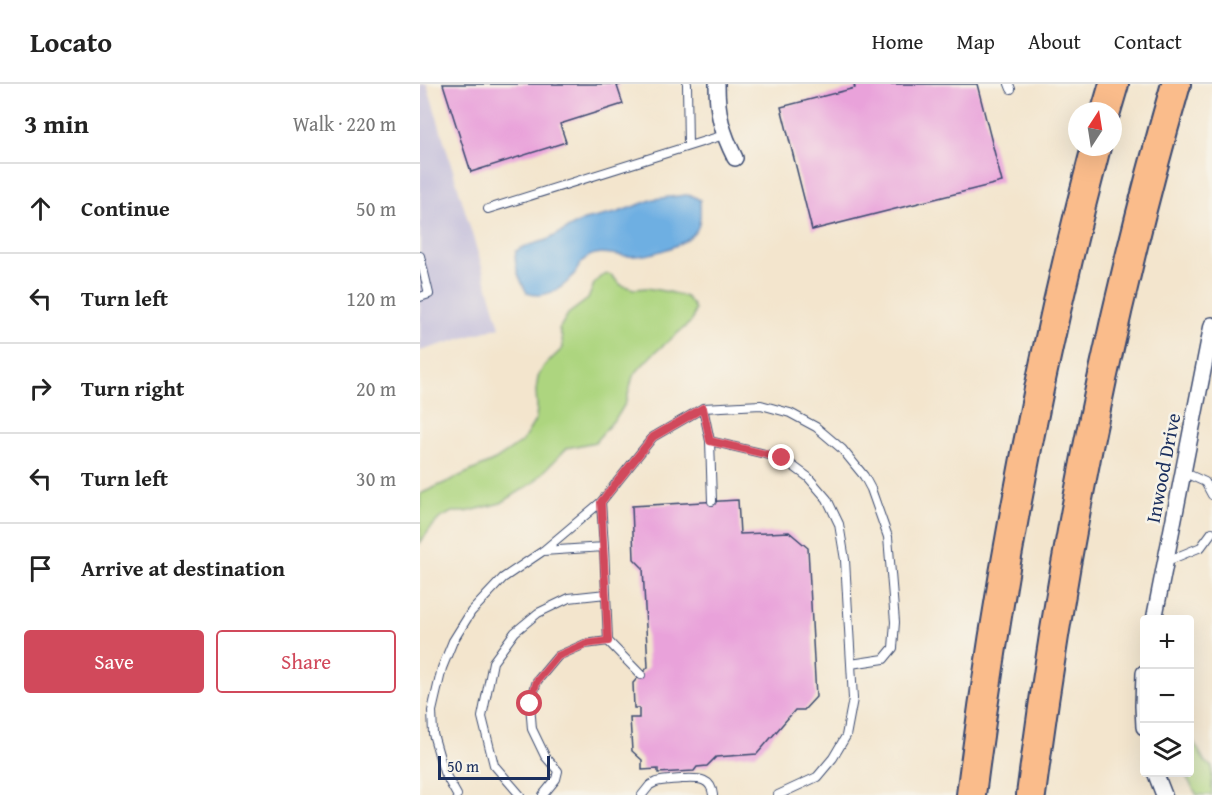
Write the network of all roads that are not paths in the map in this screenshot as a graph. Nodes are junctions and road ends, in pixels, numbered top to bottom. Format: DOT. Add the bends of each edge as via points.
graph roads {
  1 [pos="687,84"];
  2 [pos="717,84"];
  3 [pos="1114,84"];
  4 [pos="1176,84"];
  5 [pos="1109,102"];
  6 [pos="724,135"];
  7 [pos="688,146"];
  8 [pos="1094,156"];
  9 [pos="735,158"];
  10 [pos="488,209"];
  11 [pos="420,256"];
  12 [pos="420,297"];
  13 [pos="1212,325"];
  14 [pos="1210,349"];
  15 [pos="703,408"];
  16 [pos="710,441"];
  17 [pos="1183,472"];
  18 [pos="1212,495"];
  19 [pos="712,501"];
  20 [pos="601,502"];
  21 [pos="1212,532"];
  22 [pos="604,547"];
  23 [pos="543,551"];
  24 [pos="1166,561"];
  25 [pos="606,594"];
  26 [pos="1156,615"];
  27 [pos="608,641"];
  28 [pos="851,664"];
  29 [pos="641,675"];
  30 [pos="1157,777"];
  31 [pos="457,795"];
  32 [pos="520,795"];
  33 [pos="543,795"];
  34 [pos="642,795"];
  35 [pos="713,795"];
  36 [pos="778,795"];
  37 [pos="971,795"];
  38 [pos="1031,795"];
  39 [pos="1164,795"];
  1 -- 7 [label="lane"];
  2 -- 6 [label="street" via="718,115"];
  3 -- 5 [label="highway"];
  4 -- 38 [label="highway" via="1134,240 1087,450 1056,619"];
  6 -- 7 [label="lane"];
  6 -- 9 [label="street"];
  7 -- 10 [label="lane"];
  8 -- 37 [label="highway" via="1052,327 1019,488"];
  11 -- 12 [label="lane" via="429,294"];
  13 -- 14 [label="street, Inwood Drive"];
  14 -- 17 [label="street, Inwood Drive"];
  15 -- 16 [label="lane"];
  15 -- 20 [label="lane" via="653,437"];
  15 -- 28 [label="lane" via="761,405 790,413 816,427 842,449 864,476 888,537 894,640 884,659"];
  16 -- 19 [label="lane"];
  16 -- 28 [label="lane" via="782,458 808,477 827,499 839,524 845,560"];
  17 -- 18 [label="lane" via="1204,482"];
  17 -- 24 [label="street, Inwood Drive"];
  20 -- 22 [label="lane"];
  20 -- 23 [label="lane"];
  21 -- 24 [label="lane" via="1201,547"];
  22 -- 23 [label="lane"];
  22 -- 25 [label="lane"];
  23 -- 31 [label="lane" via="503,578 471,612 453,640 442,668 432,711 433,734 444,772"];
  24 -- 26 [label="street, Inwood Drive"];
  25 -- 27 [label="lane"];
  25 -- 32 [label="lane" via="569,598 538,614 514,632 493,662 482,717 494,765"];
  27 -- 29 [label="lane"];
  27 -- 33 [label="lane" via="585,644 558,656 537,681 530,704 532,729 545,756 558,771"];
  28 -- 36 [label="lane" via="854,699 846,736 817,777"];
  30 -- 39 [label="street"];
  34 -- 35 [label="lane" via="656,782 697,778 709,784"];
}
